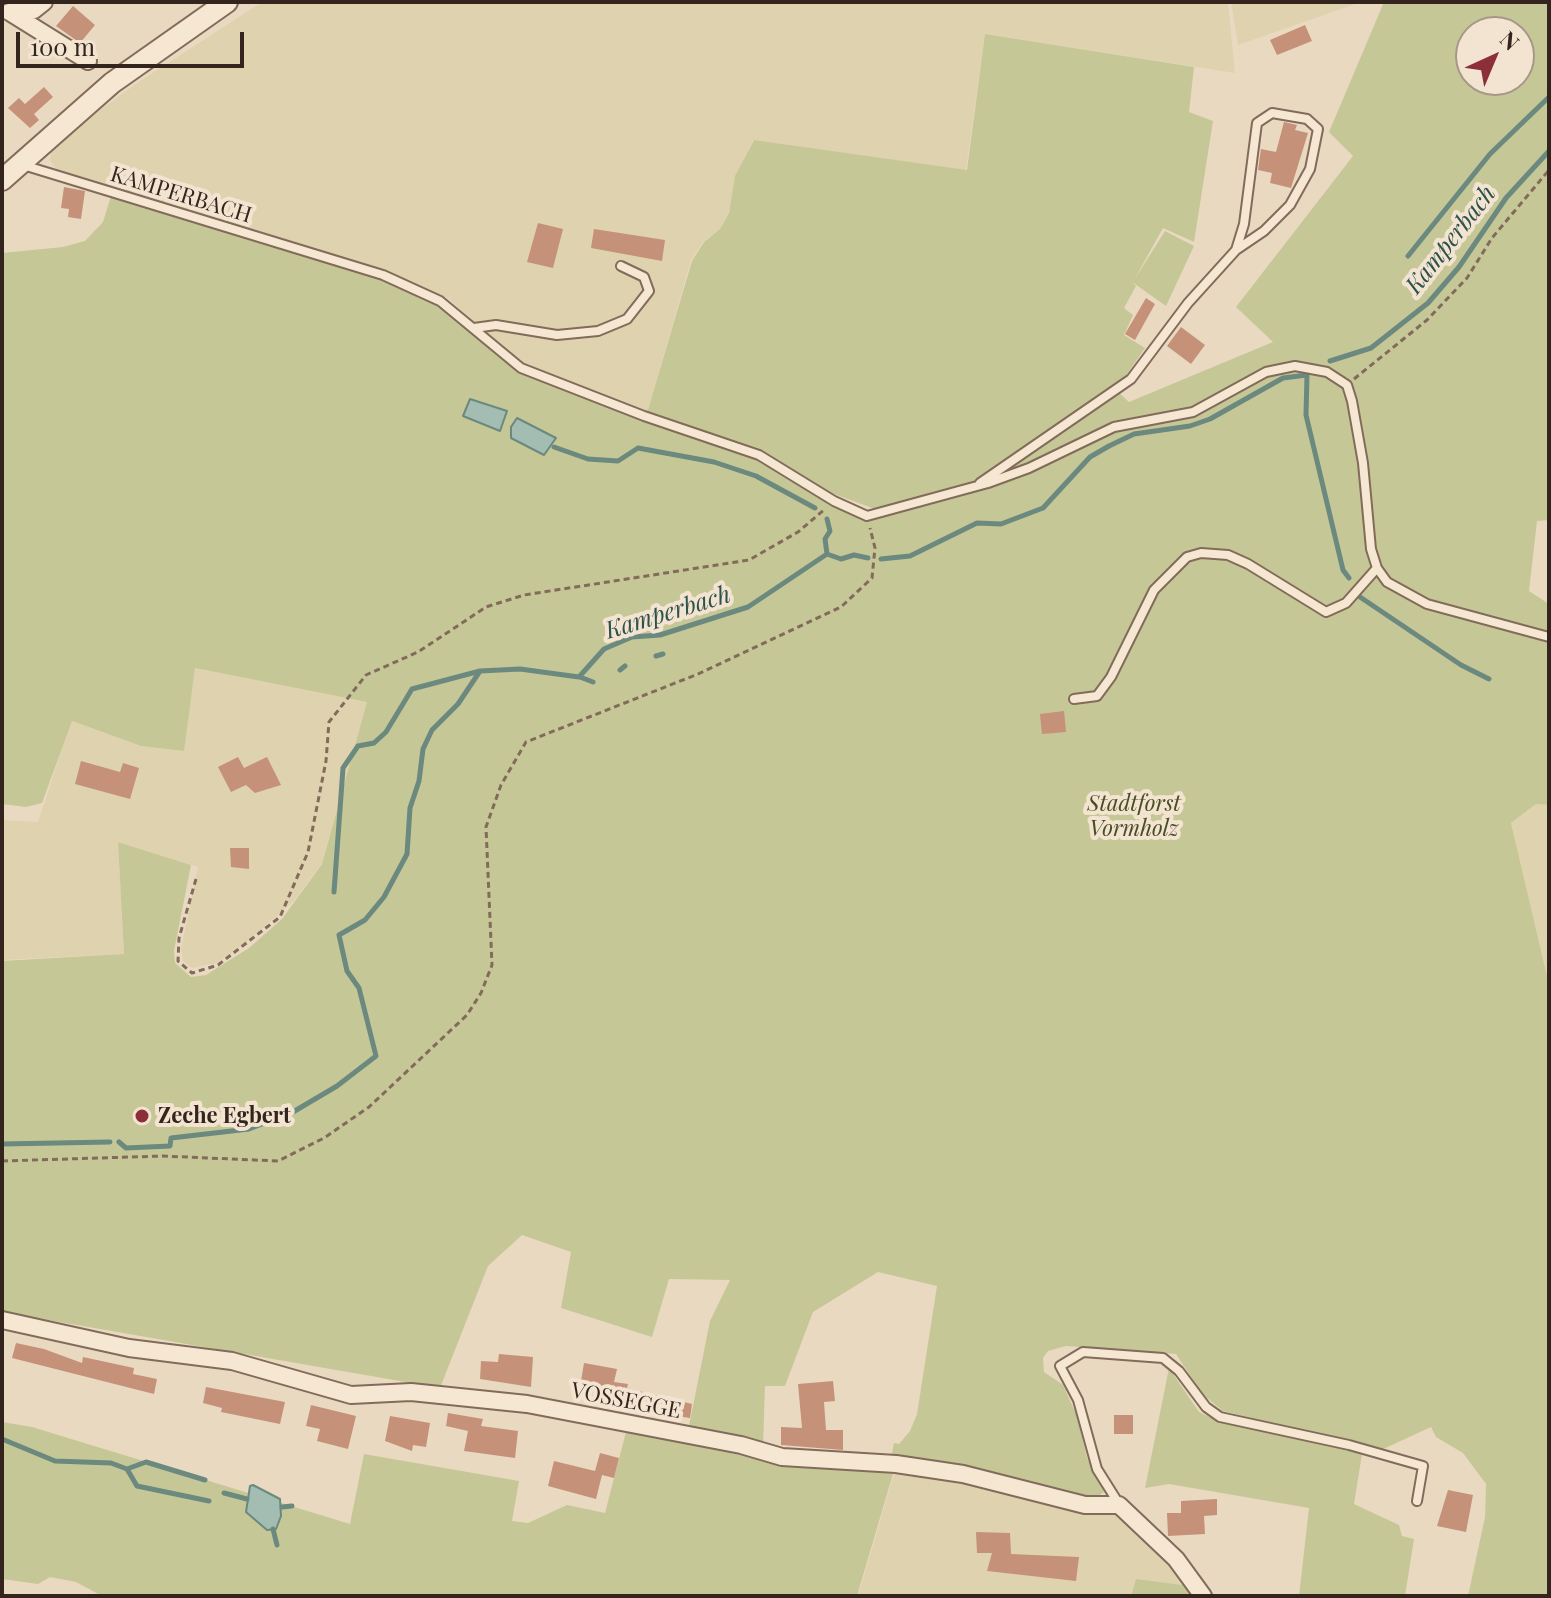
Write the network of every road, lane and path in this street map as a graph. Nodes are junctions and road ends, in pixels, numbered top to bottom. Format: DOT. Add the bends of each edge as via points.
graph roads {
  1 [pos="44,2"];
  2 [pos="227,2"];
  3 [pos="7,11"];
  4 [pos="88,61"];
  5 [pos="11,162"];
  6 [pos="1549,170"];
  7 [pos="2,180"];
  8 [pos="1236,250"];
  9 [pos="621,266"];
  10 [pos="474,328"];
  11 [pos="1347,385"];
  12 [pos="980,483"];
  13 [pos="834,501"];
  14 [pos="867,516"];
  15 [pos="1377,568"];
  16 [pos="1549,637"];
  17 [pos="1074,699"];
  18 [pos="196,879"];
  19 [pos="2,1161"];
  20 [pos="2,1320"];
  21 [pos="1417,1501"];
  22 [pos="1119,1505"];
  23 [pos="1203,1596"];
  1 -- 3 [label="street" via="34,10"];
  2 -- 5 [label="street"];
  3 -- 4 [label="street"];
  5 -- 7 [label="street"];
  5 -- 10 [label="lane, KAMPERBACH" via="383,275 440,301"];
  6 -- 11 [label="path" via="1492,238 1467,278 1427,320"];
  8 -- 8 [label="lane" via="1290,205 1310,169 1318,129 1307,119 1272,113 1257,123"];
  8 -- 12 [label="lane" via="1131,379"];
  9 -- 10 [label="lane" via="644,277 649,291 627,319 598,331 557,335 496,325"];
  10 -- 13 [label="lane, KAMPERBACH" via="521,368 759,455"];
  11 -- 12 [label="lane" via="1327,372 1305,368 1266,372 1193,412 1114,427 1029,468"];
  11 -- 15 [label="lane"];
  12 -- 14 [label="lane"];
  13 -- 14 [label="lane, KAMPERBACH"];
  13 -- 18 [label="path" via="798,532 749,560 524,595 486,607 418,652 366,675 329,722 308,852 280,917 218,965 192,973 178,961"];
  14 -- 19 [label="path" via="875,548 872,578 841,607 698,674 526,742 501,785 486,827 492,965 481,993 467,1015 369,1107 278,1161 162,1156"];
  15 -- 16 [label="lane" via="1397,590 1427,604"];
  15 -- 17 [label="lane" via="1346,603 1326,612 1228,555 1187,557 1154,590 1097,696"];
  20 -- 22 [label="street, VOSSEGGE" via="129,1348 232,1361 351,1395 411,1392 527,1404 782,1457 896,1464 963,1474 1085,1505"];
  21 -- 22 [label="lane" via="1423,1466 1220,1417 1163,1358 1083,1352 1060,1366 1078,1400 1097,1469"];
  22 -- 23 [label="street" via="1176,1559"];
}
